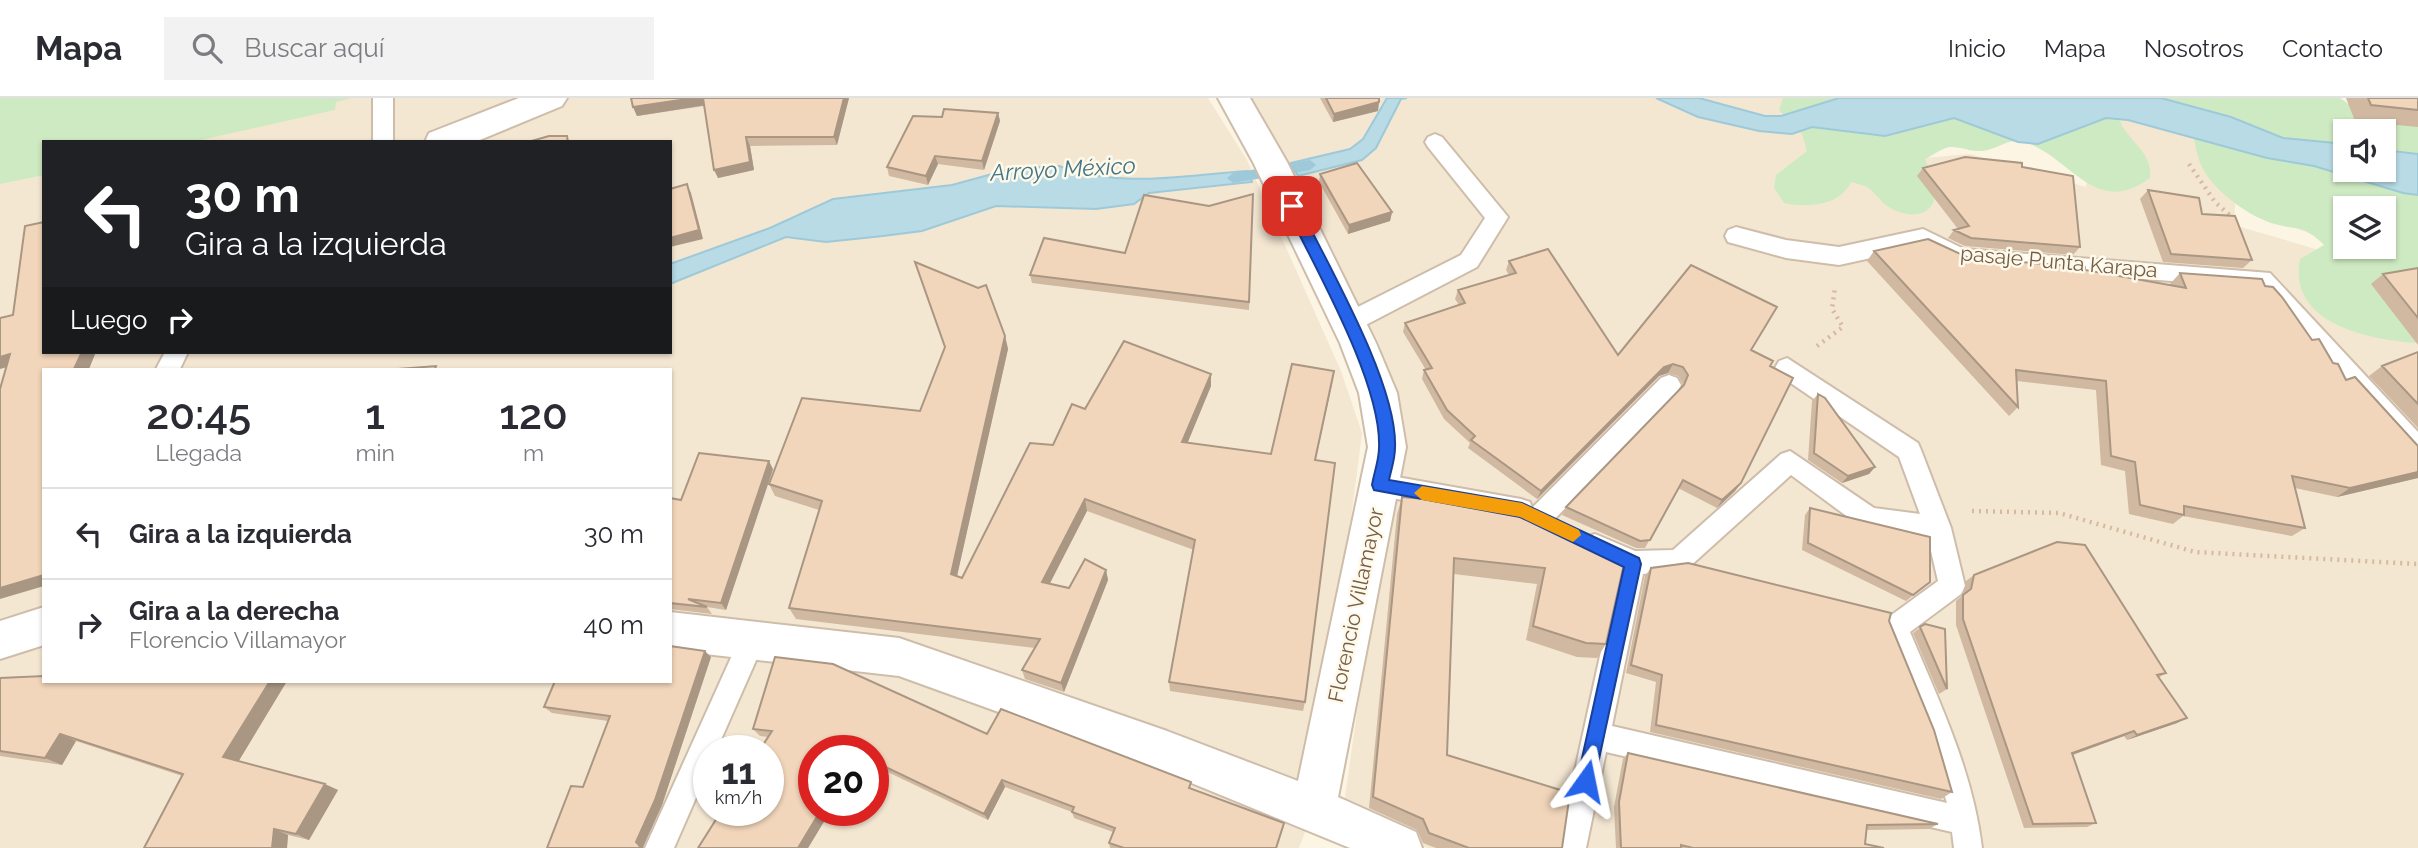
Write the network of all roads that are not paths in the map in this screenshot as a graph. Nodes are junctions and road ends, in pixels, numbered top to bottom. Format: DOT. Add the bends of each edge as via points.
graph roads {
  1 [pos="383,98"];
  2 [pos="551,98"];
  3 [pos="1234,98"];
  4 [pos="383,140"];
  5 [pos="445,140"];
  6 [pos="1435,142"];
  7 [pos="1736,236"];
  8 [pos="1348,323"];
  9 [pos="1787,368"];
  10 [pos="1669,385"];
  11 [pos="2418,449"];
  12 [pos="1380,485"];
  13 [pos="1539,519"];
  14 [pos="1935,519"];
  15 [pos="1633,564"];
  16 [pos="42,627"];
  17 [pos="672,631"];
  18 [pos="0,640"];
  19 [pos="752,640"];
  20 [pos="1596,736"];
  21 [pos="1314,809"];
  22 [pos="1967,834"];
  23 [pos="659,848"];
  24 [pos="1400,848"];
  25 [pos="1572,848"];
  1 -- 4 [label="lane"];
  2 -- 5 [label="street"];
  3 -- 8 [label="street, Florencio Villamayor"];
  6 -- 8 [label="lane" via="1497,217 1469,261"];
  7 -- 11 [label="lane, pasaje Punta Karapa" via="1839,256 1923,238 1961,257 2262,279"];
  8 -- 12 [label="street, Florencio Villamayor" via="1378,393 1387,447"];
  9 -- 14 [label="lane" via="1909,450"];
  10 -- 13 [label="lane"];
  12 -- 13 [label="lane" via="1522,510"];
  12 -- 21 [label="street, Florencio Villamayor"];
  13 -- 15 [label="lane"];
  14 -- 15 [label="lane" via="1869,518 1790,461 1678,561"];
  14 -- 22 [label="lane" via="1952,586 1895,628 1956,782"];
  15 -- 20 [label="lane"];
  16 -- 18 [label="street"];
  17 -- 19 [label="street"];
  19 -- 21 [label="street" via="899,657"];
  19 -- 23 [label="lane"];
  20 -- 22 [label="lane"];
  20 -- 25 [label="lane"];
  21 -- 24 [label="street"];
}
